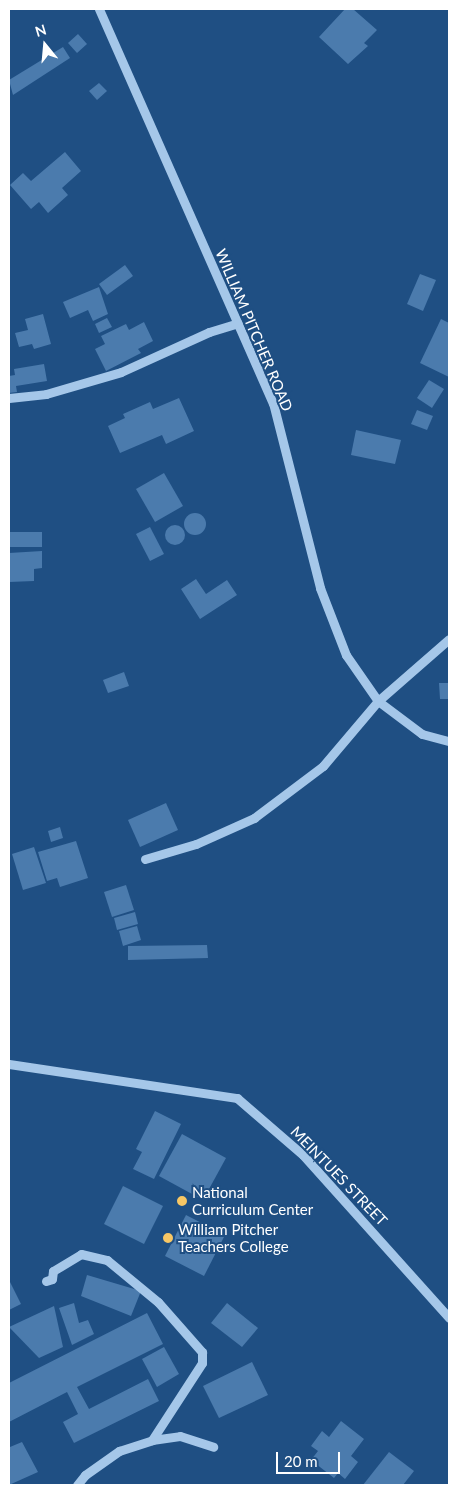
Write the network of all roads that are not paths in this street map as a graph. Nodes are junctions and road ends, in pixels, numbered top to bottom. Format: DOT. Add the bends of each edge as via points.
graph roads {
  1 [pos="99,9"];
  2 [pos="238,323"];
  3 [pos="9,398"];
  4 [pos="449,639"];
  5 [pos="378,701"];
  6 [pos="449,741"];
  7 [pos="145,860"];
  8 [pos="9,1064"];
  9 [pos="46,1281"];
  10 [pos="449,1318"];
  11 [pos="152,1440"];
  12 [pos="213,1447"];
  13 [pos="77,1485"];
  1 -- 2 [label="street, WILLIAM PITCHER ROAD"];
  2 -- 3 [label="street" via="121,372 46,394"];
  2 -- 5 [label="street, WILLIAM PITCHER ROAD" via="274,403 320,588 346,655"];
  4 -- 5 [label="street"];
  5 -- 6 [label="street, WILLIAM PITCHER ROAD" via="422,734"];
  5 -- 7 [label="street" via="323,766 254,818 196,844"];
  8 -- 10 [label="street, MEINTUES STREET" via="237,1098 303,1155"];
  9 -- 11 [label="street" via="52,1279 53,1271 81,1254 108,1260 158,1302 202,1352 202,1363"];
  11 -- 12 [label="street" via="180,1436"];
  11 -- 13 [label="street" via="119,1451 85,1474"];
}
